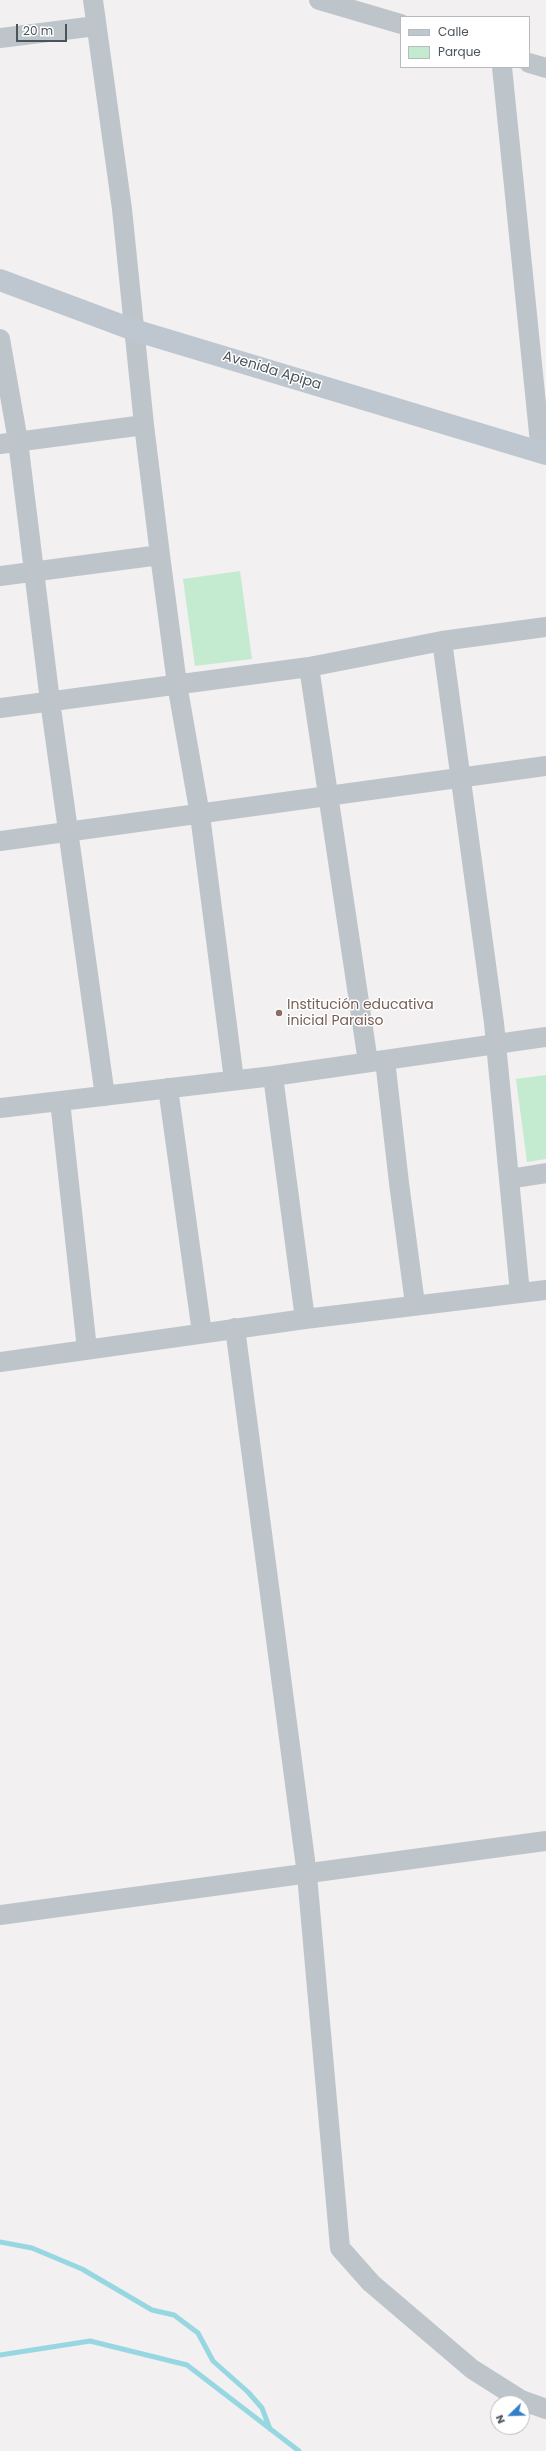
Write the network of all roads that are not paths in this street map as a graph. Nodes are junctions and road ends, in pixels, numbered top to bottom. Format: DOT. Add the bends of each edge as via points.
graph roads {
  1 [pos="93,0"];
  2 [pos="319,0"];
  3 [pos="343,3"];
  4 [pos="400,24"];
  5 [pos="96,26"];
  6 [pos="0,38"];
  7 [pos="530,63"];
  8 [pos="502,68"];
  9 [pos="546,68"];
  10 [pos="0,280"];
  11 [pos="134,330"];
  12 [pos="0,339"];
  13 [pos="144,426"];
  14 [pos="9,443"];
  15 [pos="544,454"];
  16 [pos="160,555"];
  17 [pos="34,572"];
  18 [pos="0,576"];
  19 [pos="546,627"];
  20 [pos="442,641"];
  21 [pos="309,667"];
  22 [pos="177,684"];
  23 [pos="50,702"];
  24 [pos="0,708"];
  25 [pos="546,766"];
  26 [pos="462,776"];
  27 [pos="328,795"];
  28 [pos="200,815"];
  29 [pos="68,832"];
  30 [pos="0,841"];
  31 [pos="546,1037"];
  32 [pos="495,1045"];
  33 [pos="377,1061"];
  34 [pos="273,1076"];
  35 [pos="234,1080"];
  36 [pos="168,1088"];
  37 [pos="105,1096"];
  38 [pos="60,1101"];
  39 [pos="0,1108"];
  40 [pos="546,1173"];
  41 [pos="509,1179"];
  42 [pos="546,1290"];
  43 [pos="520,1293"];
  44 [pos="415,1304"];
  45 [pos="305,1319"];
  46 [pos="235,1328"];
  47 [pos="202,1333"];
  48 [pos="88,1349"];
  49 [pos="0,1362"];
  50 [pos="546,1841"];
  51 [pos="307,1875"];
  52 [pos="0,1915"];
  53 [pos="546,2409"];
  1 -- 5 [label="street"];
  2 -- 3 [label="street"];
  3 -- 4 [label="street"];
  5 -- 6 [label="street"];
  5 -- 11 [label="street" via="122,208"];
  7 -- 9 [label="street"];
  8 -- 15 [label="street"];
  10 -- 11 [label="street, Avenida Apipa"];
  11 -- 13 [label="street"];
  11 -- 15 [label="street, Avenida Apipa"];
  12 -- 14 [label="street"];
  13 -- 14 [label="street"];
  13 -- 16 [label="street"];
  14 -- 17 [label="street"];
  16 -- 17 [label="street"];
  16 -- 22 [label="street"];
  17 -- 18 [label="street"];
  17 -- 23 [label="street"];
  19 -- 20 [label="street"];
  20 -- 21 [label="street"];
  20 -- 26 [label="street"];
  21 -- 22 [label="street"];
  21 -- 27 [label="street"];
  22 -- 23 [label="street"];
  22 -- 28 [label="street"];
  23 -- 24 [label="street"];
  23 -- 29 [label="street"];
  25 -- 26 [label="street"];
  26 -- 27 [label="street"];
  26 -- 32 [label="street"];
  27 -- 28 [label="street"];
  27 -- 33 [label="street"];
  28 -- 29 [label="street"];
  28 -- 35 [label="street"];
  29 -- 30 [label="street"];
  29 -- 37 [label="street"];
  31 -- 32 [label="street"];
  32 -- 33 [label="street"];
  32 -- 41 [label="street"];
  33 -- 34 [label="street"];
  33 -- 44 [label="street"];
  34 -- 35 [label="street"];
  34 -- 45 [label="street"];
  35 -- 36 [label="street"];
  36 -- 37 [label="street"];
  36 -- 47 [label="street"];
  37 -- 38 [label="street"];
  38 -- 39 [label="street"];
  38 -- 48 [label="street"];
  40 -- 41 [label="street"];
  41 -- 43 [label="street"];
  42 -- 43 [label="street"];
  43 -- 44 [label="street"];
  44 -- 45 [label="street"];
  45 -- 46 [label="street"];
  46 -- 47 [label="street"];
  46 -- 51 [label="street"];
  47 -- 48 [label="street"];
  48 -- 49 [label="street"];
  50 -- 51 [label="street"];
  51 -- 52 [label="street"];
  51 -- 53 [label="street" via="340,2248 371,2283 472,2369 521,2400"];
}
